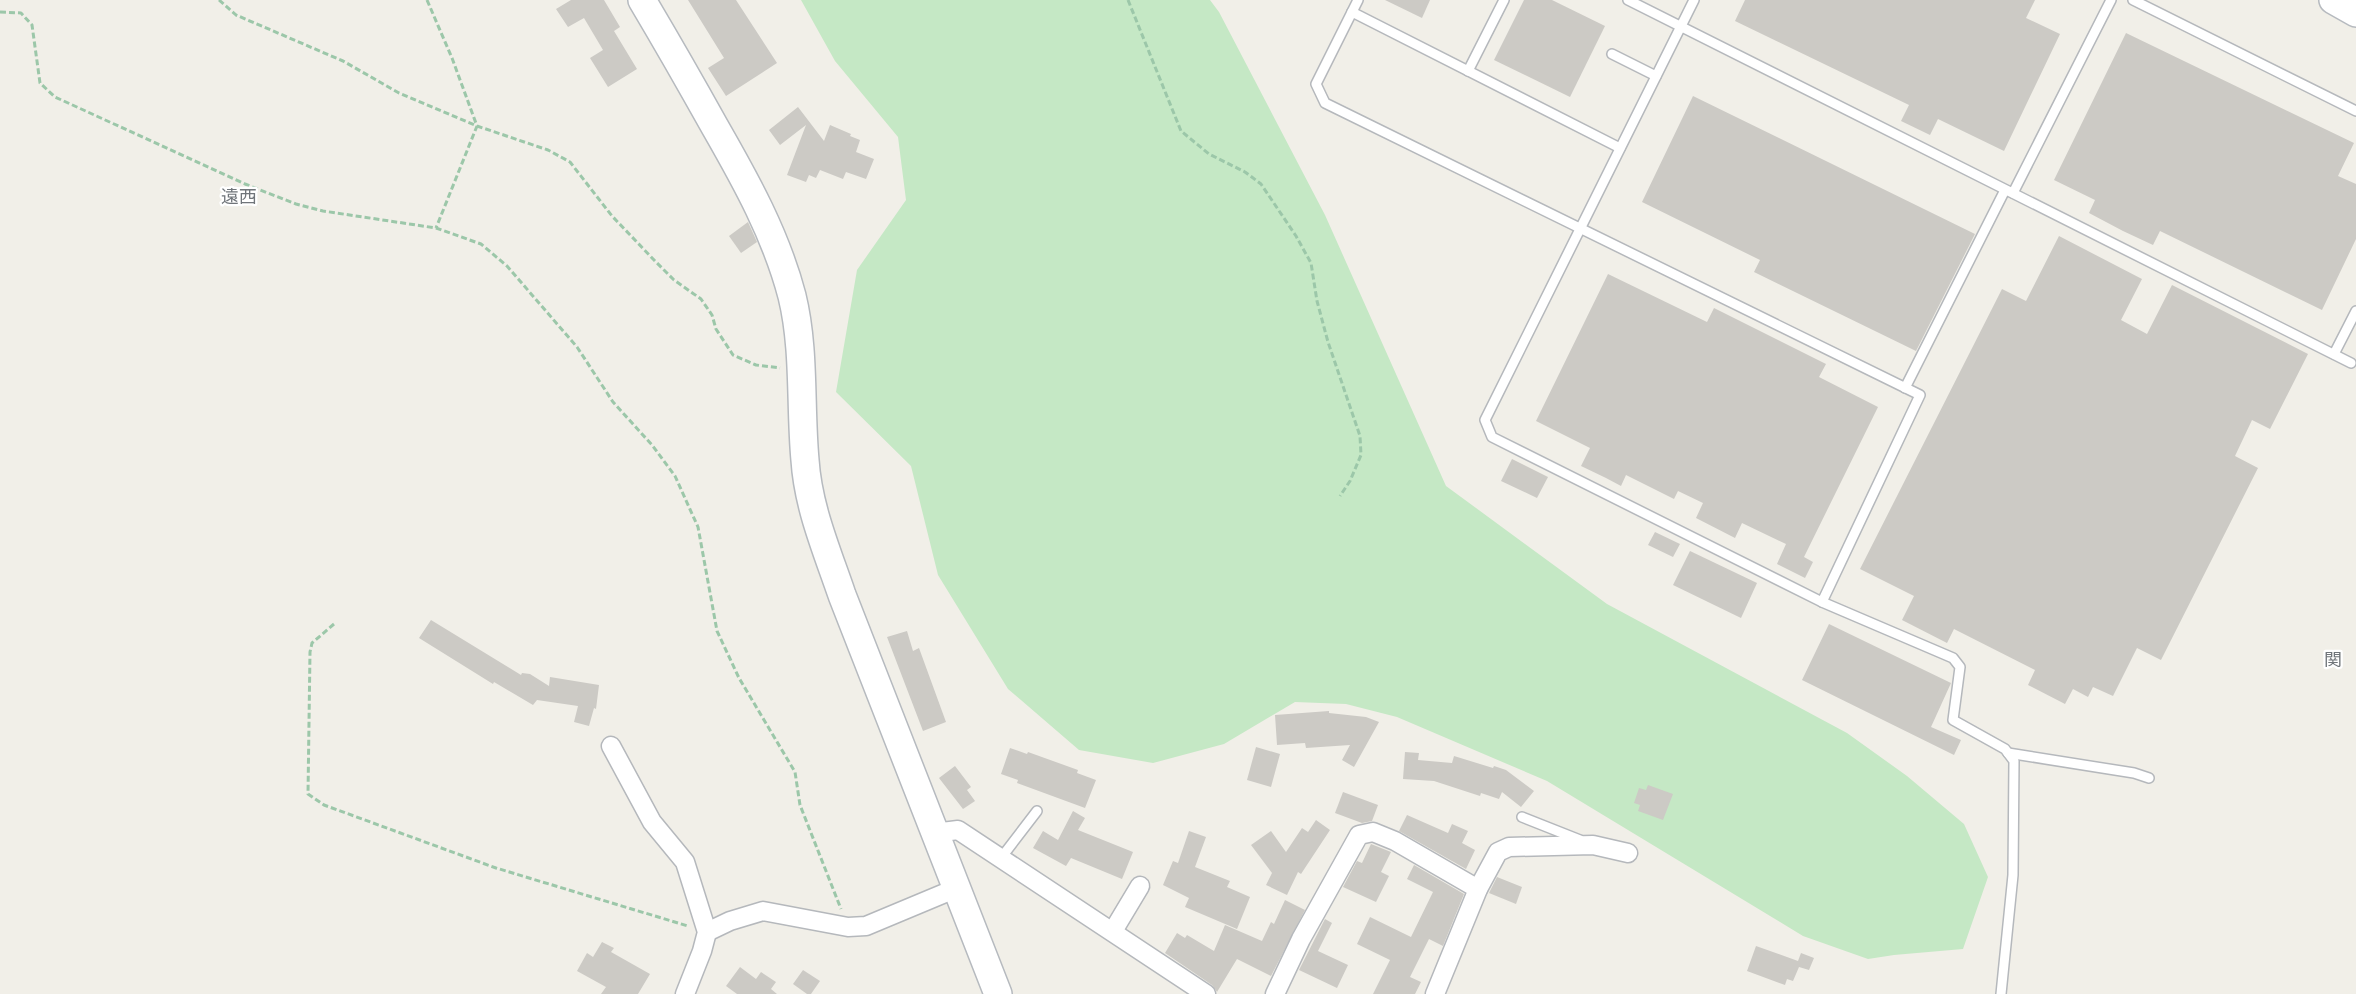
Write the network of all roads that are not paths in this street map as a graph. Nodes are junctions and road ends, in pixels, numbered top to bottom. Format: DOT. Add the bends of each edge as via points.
graph roads {
  1 [pos="642,0"];
  2 [pos="1358,0"];
  3 [pos="1504,0"];
  4 [pos="1628,0"];
  5 [pos="1694,0"];
  6 [pos="2111,0"];
  7 [pos="2133,0"];
  8 [pos="2333,0"];
  9 [pos="1352,12"];
  10 [pos="2356,14"];
  11 [pos="1681,26"];
  12 [pos="1612,54"];
  13 [pos="1468,71"];
  14 [pos="1656,76"];
  15 [pos="2356,111"];
  16 [pos="1620,148"];
  17 [pos="2009,192"];
  18 [pos="1581,227"];
  19 [pos="2356,311"];
  20 [pos="2334,354"];
  21 [pos="2351,363"];
  22 [pos="1905,388"];
  23 [pos="1822,602"];
  24 [pos="611,746"];
  25 [pos="2008,753"];
  26 [pos="2149,778"];
  27 [pos="1037,811"];
  28 [pos="1522,817"];
  29 [pos="934,833"];
  30 [pos="1593,845"];
  31 [pos="1628,853"];
  32 [pos="1001,858"];
  33 [pos="1140,886"];
  34 [pos="957,888"];
  35 [pos="1478,889"];
  36 [pos="1113,931"];
  37 [pos="707,932"];
  38 [pos="685,994"];
  39 [pos="998,994"];
  40 [pos="1206,994"];
  41 [pos="1275,994"];
  42 [pos="1435,994"];
  43 [pos="2001,994"];
  1 -- 29 [label="street" via="765,219 792,297 805,462 812,502 842,596"];
  2 -- 9 [label="lane"];
  3 -- 13 [label="lane"];
  4 -- 11 [label="lane"];
  5 -- 11 [label="lane"];
  6 -- 17 [label="lane"];
  7 -- 15 [label="lane"];
  8 -- 10 [label="street"];
  9 -- 13 [label="lane"];
  9 -- 18 [label="lane" via="1316,84 1324,103"];
  11 -- 14 [label="lane"];
  11 -- 17 [label="lane"];
  12 -- 14 [label="lane"];
  13 -- 16 [label="lane"];
  14 -- 16 [label="lane"];
  16 -- 18 [label="lane"];
  17 -- 20 [label="lane"];
  17 -- 22 [label="lane"];
  18 -- 22 [label="lane"];
  18 -- 23 [label="lane" via="1485,420 1492,436"];
  19 -- 20 [label="lane"];
  20 -- 21 [label="lane"];
  22 -- 23 [label="lane" via="1920,395"];
  23 -- 25 [label="lane" via="1953,658 1960,667 1953,720"];
  24 -- 37 [label="street" via="652,822 685,862"];
  25 -- 26 [label="lane"];
  25 -- 43 [label="lane" via="2014,762 2013,875"];
  27 -- 32 [label="lane"];
  28 -- 30 [label="lane"];
  29 -- 32 [label="street" via="958,830"];
  29 -- 34 [label="street"];
  30 -- 31 [label="street"];
  30 -- 35 [label="street" via="1509,847 1498,852"];
  32 -- 36 [label="street"];
  33 -- 36 [label="street"];
  34 -- 37 [label="street" via="866,926 848,927 763,911"];
  34 -- 39 [label="street"];
  35 -- 41 [label="street" via="1395,841 1372,832 1359,835"];
  35 -- 42 [label="street"];
  36 -- 40 [label="street"];
  37 -- 38 [label="street"];
}
